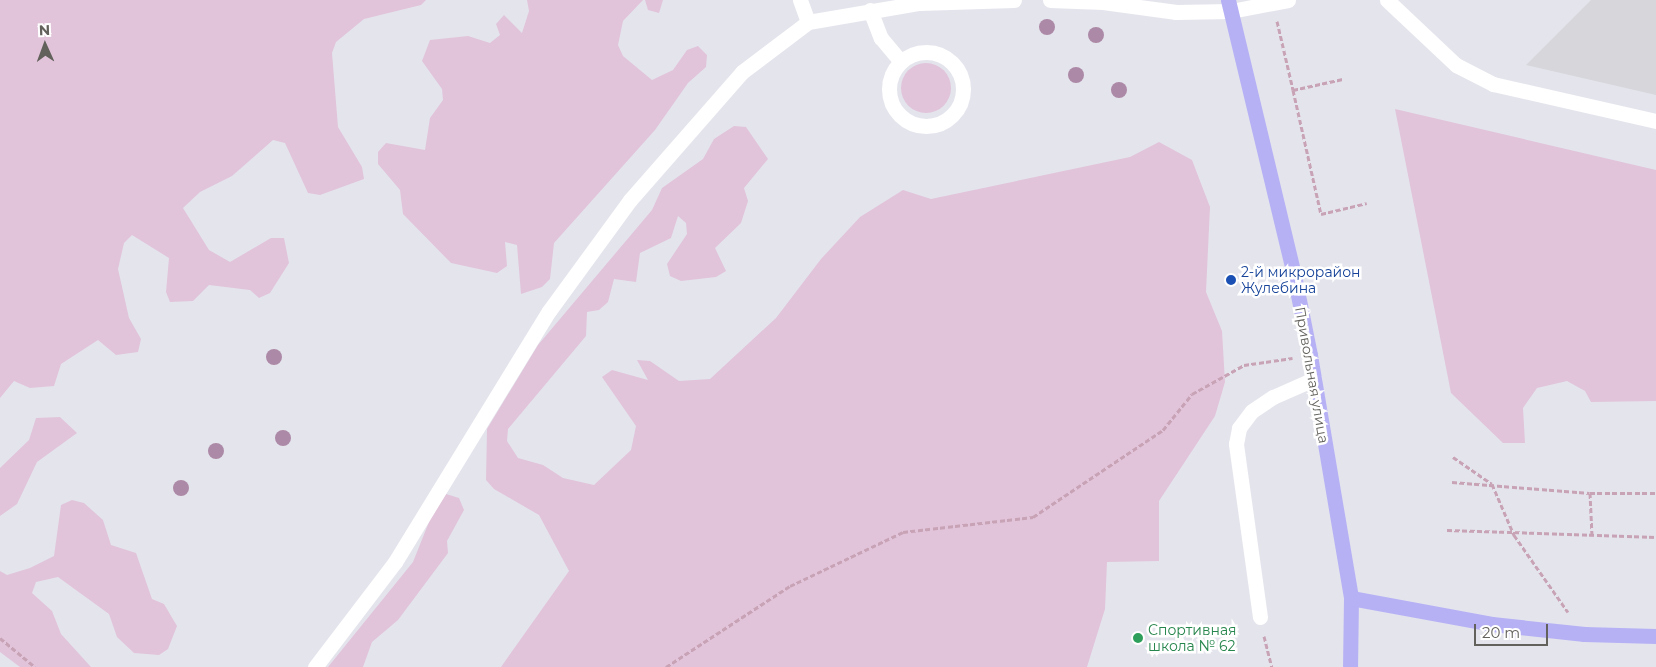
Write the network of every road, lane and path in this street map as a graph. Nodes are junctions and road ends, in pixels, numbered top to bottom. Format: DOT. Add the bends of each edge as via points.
graph roads {
  1 [pos="800,0"];
  2 [pos="1014,0"];
  3 [pos="1050,0"];
  4 [pos="1288,0"];
  5 [pos="1387,0"];
  6 [pos="1273,5"];
  7 [pos="1230,6"];
  8 [pos="870,10"];
  9 [pos="808,22"];
  10 [pos="900,61"];
  11 [pos="1342,79"];
  12 [pos="1293,90"];
  13 [pos="1656,121"];
  14 [pos="1367,204"];
  15 [pos="1310,355"];
  16 [pos="1314,379"];
  17 [pos="1454,457"];
  18 [pos="1452,482"];
  19 [pos="1492,484"];
  20 [pos="1590,493"];
  21 [pos="1656,493"];
  22 [pos="1447,530"];
  23 [pos="1514,535"];
  24 [pos="1592,536"];
  25 [pos="1656,538"];
  26 [pos="1351,598"];
  27 [pos="1260,617"];
  28 [pos="1584,634"];
  29 [pos="1656,636"];
  30 [pos="0,638"];
  31 [pos="35,667"];
  32 [pos="315,667"];
  33 [pos="666,667"];
  34 [pos="1272,667"];
  35 [pos="1350,667"];
  1 -- 9 [label="street"];
  2 -- 8 [label="street" via="920,3"];
  3 -- 7 [label="street" via="1103,2 1176,12"];
  4 -- 6 [label="street"];
  5 -- 13 [label="street" via="1456,65 1493,84"];
  6 -- 7 [label="street"];
  6 -- 12 [label="path"];
  7 -- 15 [label="main road, Привольная улица"];
  8 -- 9 [label="street"];
  8 -- 10 [label="street" via="881,38"];
  9 -- 32 [label="street" via="742,72 630,200 549,311 395,562"];
  10 -- 10 [label="street" via="923,51 941,54 953,62 963,81 962,98 952,116 931,126 911,123 898,114 890,99 889,81"];
  11 -- 12 [label="path"];
  12 -- 14 [label="path" via="1321,214"];
  15 -- 16 [label="main road, Привольная улица"];
  15 -- 33 [label="path" via="1244,365 1192,394 1163,430 1033,517 903,532 790,586"];
  16 -- 26 [label="main road, Привольная улица"];
  16 -- 27 [label="street" via="1273,397 1252,411 1237,436 1237,462 1250,526"];
  17 -- 19 [label="path"];
  18 -- 19 [label="path"];
  19 -- 20 [label="path"];
  19 -- 23 [label="path"];
  20 -- 21 [label="path"];
  20 -- 24 [label="path"];
  22 -- 23 [label="path"];
  23 -- 24 [label="path"];
  23 -- 28 [label="path"];
  24 -- 25 [label="path"];
  26 -- 28 [label="main road" via="1443,617"];
  26 -- 35 [label="main road, Привольная улица"];
  27 -- 34 [label="path"];
  28 -- 29 [label="main road"];
  30 -- 31 [label="path"];
}
